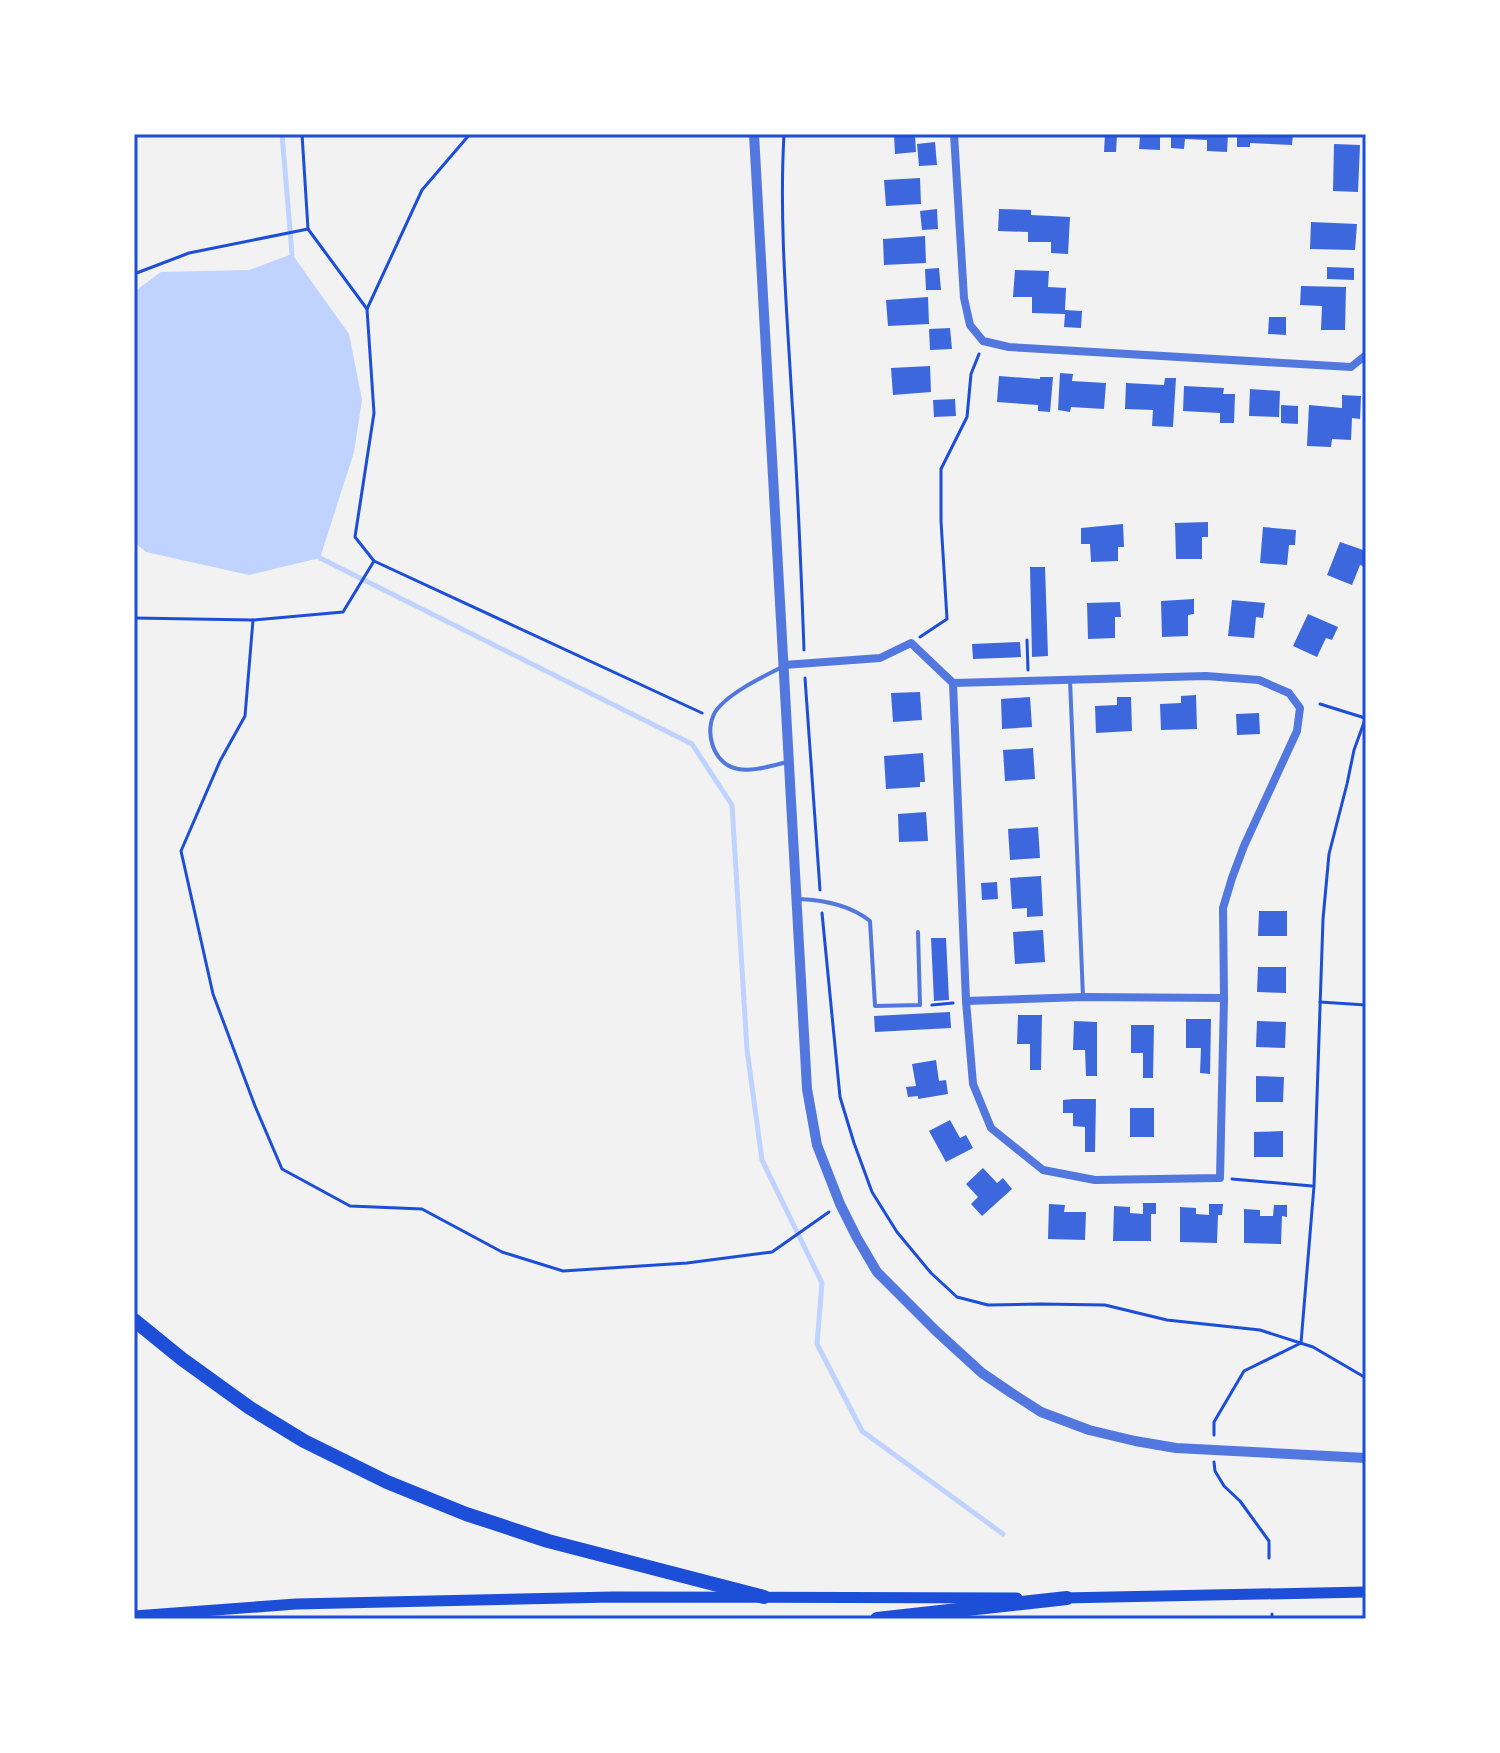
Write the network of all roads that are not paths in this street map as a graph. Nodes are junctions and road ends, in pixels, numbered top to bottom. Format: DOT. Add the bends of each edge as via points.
graph roads {
  1 [pos="754,134"];
  2 [pos="954,134"];
  3 [pos="1366,355"];
  4 [pos="784,665"];
  5 [pos="1070,680"];
  6 [pos="953,683"];
  7 [pos="788,762"];
  8 [pos="797,899"];
  9 [pos="918,932"];
  10 [pos="1083,997"];
  11 [pos="1224,998"];
  12 [pos="966,1001"];
  13 [pos="134,1320"];
  14 [pos="1366,1458"];
  15 [pos="1366,1592"];
  16 [pos="764,1597"];
  17 [pos="1067,1598"];
  18 [pos="134,1616"];
  19 [pos="877,1619"];
  1 -- 4 [label="street"];
  2 -- 3 [label="street" via="964,298 970,325 983,341 1009,347 1351,367"];
  4 -- 6 [label="street" via="880,658 911,643"];
  4 -- 7 [label="street"];
  4 -- 7 [label="lane" via="719,707 710,730 720,758 739,770"];
  5 -- 6 [label="street"];
  5 -- 10 [label="lane"];
  5 -- 11 [label="street" via="1259,680 1289,693 1300,708 1297,731 1244,846 1223,908"];
  6 -- 12 [label="street"];
  7 -- 8 [label="street"];
  8 -- 9 [label="lane" via="821,900 860,912 870,921 875,1006 920,1005"];
  8 -- 14 [label="street" via="807,1089 817,1145 840,1204 877,1272 936,1331 1010,1392 1041,1412 1089,1430 1176,1448"];
  10 -- 11 [label="street"];
  10 -- 12 [label="street"];
  11 -- 12 [label="street" via="1220,1178 1095,1180 1043,1170 991,1128 973,1084"];
  13 -- 16 [label="highway" via="250,1408 387,1482 548,1541"];
  15 -- 17 [label="main road"];
  16 -- 17 [label="main road"];
  16 -- 18 [label="main road" via="296,1604"];
  17 -- 19 [label="highway"];
}
